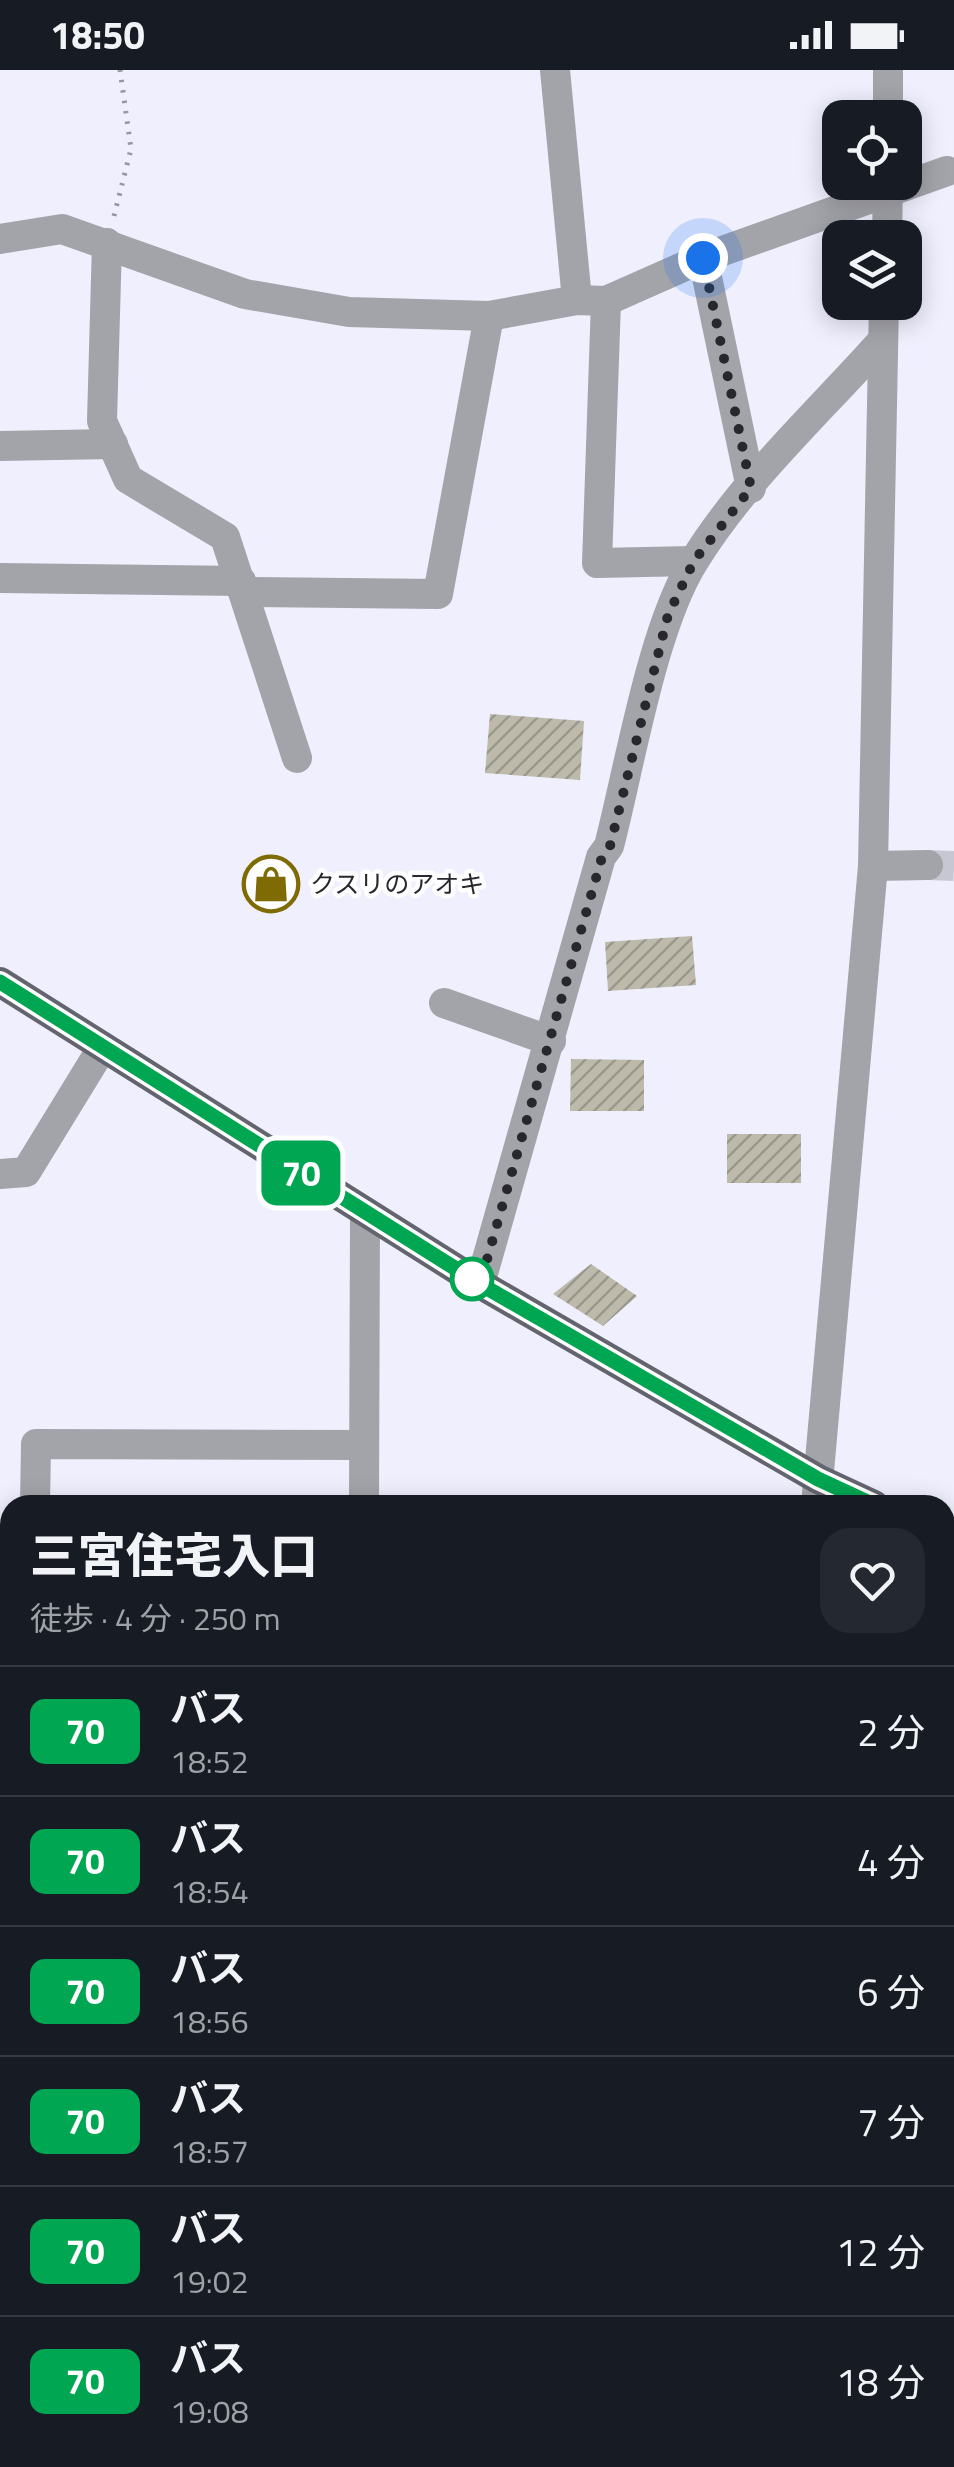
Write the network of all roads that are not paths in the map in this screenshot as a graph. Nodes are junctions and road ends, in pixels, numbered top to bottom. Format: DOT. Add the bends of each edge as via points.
graph roads {
  1 [pos="554,70"];
  2 [pos="888,70"];
  3 [pos="888,100"];
  4 [pos="948,171"];
  5 [pos="922,178"];
  6 [pos="852,200"];
  7 [pos="0,238"];
  8 [pos="107,243"];
  9 [pos="703,258"];
  10 [pos="592,300"];
  11 [pos="488,316"];
  12 [pos="884,320"];
  13 [pos="883,340"];
  14 [pos="113,444"];
  15 [pos="0,446"];
  16 [pos="751,488"];
  17 [pos="694,561"];
  18 [pos="0,578"];
  19 [pos="242,586"];
  20 [pos="297,758"];
  21 [pos="928,865"];
  22 [pos="874,866"];
  23 [pos="0,982"];
  24 [pos="444,1003"];
  25 [pos="551,1041"];
  26 [pos="102,1048"];
  27 [pos="0,1174"];
  28 [pos="365,1212"];
  29 [pos="480,1284"];
  30 [pos="364,1446"];
  31 [pos="817,1492"];
  32 [pos="36,1495"];
  33 [pos="364,1495"];
  1 -- 10 [label="street"];
  2 -- 3 [label="street"];
  4 -- 5 [label="street"];
  6 -- 9 [label="street"];
  7 -- 8 [label="street" via="62,229"];
  8 -- 11 [label="street" via="245,294 349,312"];
  8 -- 14 [label="street" via="102,420"];
  9 -- 10 [label="street"];
  9 -- 16 [label="street"];
  10 -- 11 [label="street"];
  10 -- 17 [label="street" via="597,563"];
  11 -- 19 [label="street" via="438,594"];
  12 -- 13 [label="street"];
  13 -- 16 [label="street"];
  13 -- 22 [label="street"];
  14 -- 15 [label="street"];
  14 -- 19 [label="street" via="128,479 225,537"];
  16 -- 17 [label="street"];
  17 -- 25 [label="street" via="668,615 610,846"];
  18 -- 19 [label="street"];
  19 -- 20 [label="street"];
  21 -- 22 [label="street"];
  22 -- 31 [label="street"];
  23 -- 26 [label="main road"];
  24 -- 25 [label="street"];
  25 -- 29 [label="street"];
  26 -- 27 [label="street" via="26,1172"];
  26 -- 28 [label="main road"];
  28 -- 29 [label="main road"];
  28 -- 30 [label="street"];
  29 -- 31 [label="main road"];
  30 -- 32 [label="street" via="36,1444"];
  30 -- 33 [label="street"];
}
